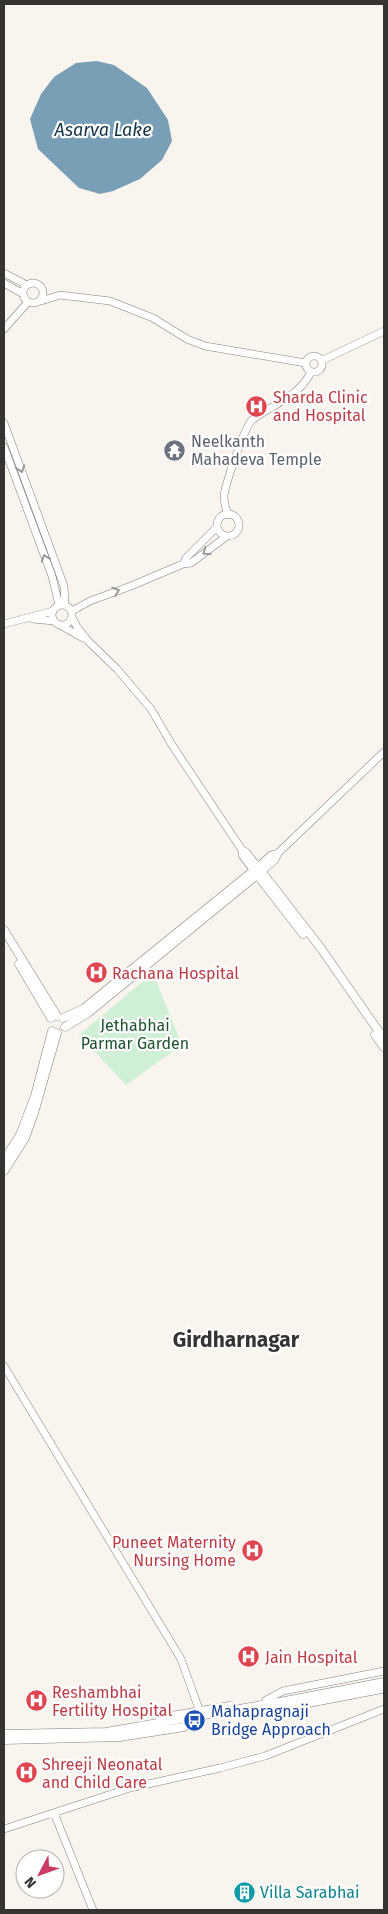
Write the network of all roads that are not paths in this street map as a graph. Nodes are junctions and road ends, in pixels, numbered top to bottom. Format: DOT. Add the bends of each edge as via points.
graph roads {
  1 [pos="4,273"];
  2 [pos="4,283"];
  3 [pos="27,285"];
  4 [pos="42,288"];
  5 [pos="23,294"];
  6 [pos="60,295"];
  7 [pos="41,301"];
  8 [pos="28,302"];
  9 [pos="4,329"];
  10 [pos="384,331"];
  11 [pos="321,362"];
  12 [pos="306,363"];
  13 [pos="311,372"];
  14 [pos="4,423"];
  15 [pos="4,447"];
  16 [pos="228,515"];
  17 [pos="218,527"];
  18 [pos="227,536"];
  19 [pos="182,564"];
  20 [pos="62,605"];
  21 [pos="53,611"];
  22 [pos="72,614"];
  23 [pos="27,618"];
  24 [pos="57,623"];
  25 [pos="4,624"];
  26 [pos="88,641"];
  27 [pos="384,752"];
  28 [pos="258,871"];
  29 [pos="4,930"];
  30 [pos="4,940"];
  31 [pos="57,1017"];
  32 [pos="65,1027"];
  33 [pos="54,1032"];
  34 [pos="384,1039"];
  35 [pos="384,1048"];
  36 [pos="4,1160"];
  37 [pos="4,1171"];
  38 [pos="4,1366"];
  39 [pos="384,1671"];
  40 [pos="384,1677"];
  41 [pos="384,1682"];
  42 [pos="384,1689"];
  43 [pos="284,1699"];
  44 [pos="264,1703"];
  45 [pos="384,1708"];
  46 [pos="200,1713"];
  47 [pos="4,1729"];
  48 [pos="4,1734"];
  49 [pos="4,1740"];
  50 [pos="54,1812"];
  51 [pos="4,1829"];
  52 [pos="94,1910"];
  1 -- 3 [label="street"];
  2 -- 5 [label="street"];
  3 -- 4 [label="street" via="36,284"];
  3 -- 5 [label="street"];
  4 -- 6 [label="street"];
  4 -- 7 [label="street"];
  5 -- 8 [label="street"];
  6 -- 7 [label="street"];
  6 -- 12 [label="street" via="110,301 131,308 205,346"];
  7 -- 8 [label="street"];
  8 -- 9 [label="street"];
  10 -- 11 [label="street"];
  11 -- 12 [label="street" via="313,356"];
  11 -- 13 [label="street" via="321,369"];
  12 -- 13 [label="street"];
  13 -- 16 [label="street" via="299,389 250,422 228,476 224,502"];
  14 -- 20 [label="street, one-way" via="64,586"];
  20 -- 15 [label="street, one-way"];
  16 -- 17 [label="street" via="219,520"];
  16 -- 18 [label="street" via="235,517 239,526 234,535"];
  17 -- 18 [label="street"];
  17 -- 19 [label="street"];
  18 -- 19 [label="street, one-way" via="191,563"];
  22 -- 19 [label="street, one-way" via="90,601"];
  20 -- 21 [label="street"];
  20 -- 22 [label="street"];
  21 -- 23 [label="street"];
  21 -- 24 [label="street"];
  22 -- 24 [label="street" via="69,622"];
  22 -- 26 [label="street"];
  23 -- 24 [label="street"];
  23 -- 25 [label="street"];
  24 -- 26 [label="street"];
  26 -- 28 [label="street" via="117,668 150,709"];
  27 -- 28 [label="street"];
  28 -- 31 [label="main road" via="83,1008"];
  28 -- 32 [label="main road" via="88,1013"];
  28 -- 34 [label="main road" via="320,947"];
  28 -- 35 [label="main road"];
  29 -- 31 [label="main road"];
  30 -- 31 [label="main road"];
  31 -- 32 [label="main road"];
  31 -- 33 [label="main road" via="48,1025"];
  32 -- 33 [label="main road"];
  33 -- 36 [label="main road" via="20,1135"];
  33 -- 37 [label="main road" via="34,1113 25,1138"];
  38 -- 46 [label="street" via="182,1661"];
  39 -- 44 [label="street" via="283,1691"];
  40 -- 43 [label="main road"];
  41 -- 43 [label="main road"];
  42 -- 44 [label="street" via="285,1708"];
  43 -- 44 [label="main road"];
  44 -- 46 [label="main road"];
  45 -- 50 [label="street" via="265,1756 130,1788"];
  46 -- 47 [label="main road" via="105,1727"];
  46 -- 48 [label="main road" via="106,1732"];
  46 -- 49 [label="main road" via="184,1727 120,1737"];
  50 -- 51 [label="street"];
  50 -- 52 [label="street"];
}
